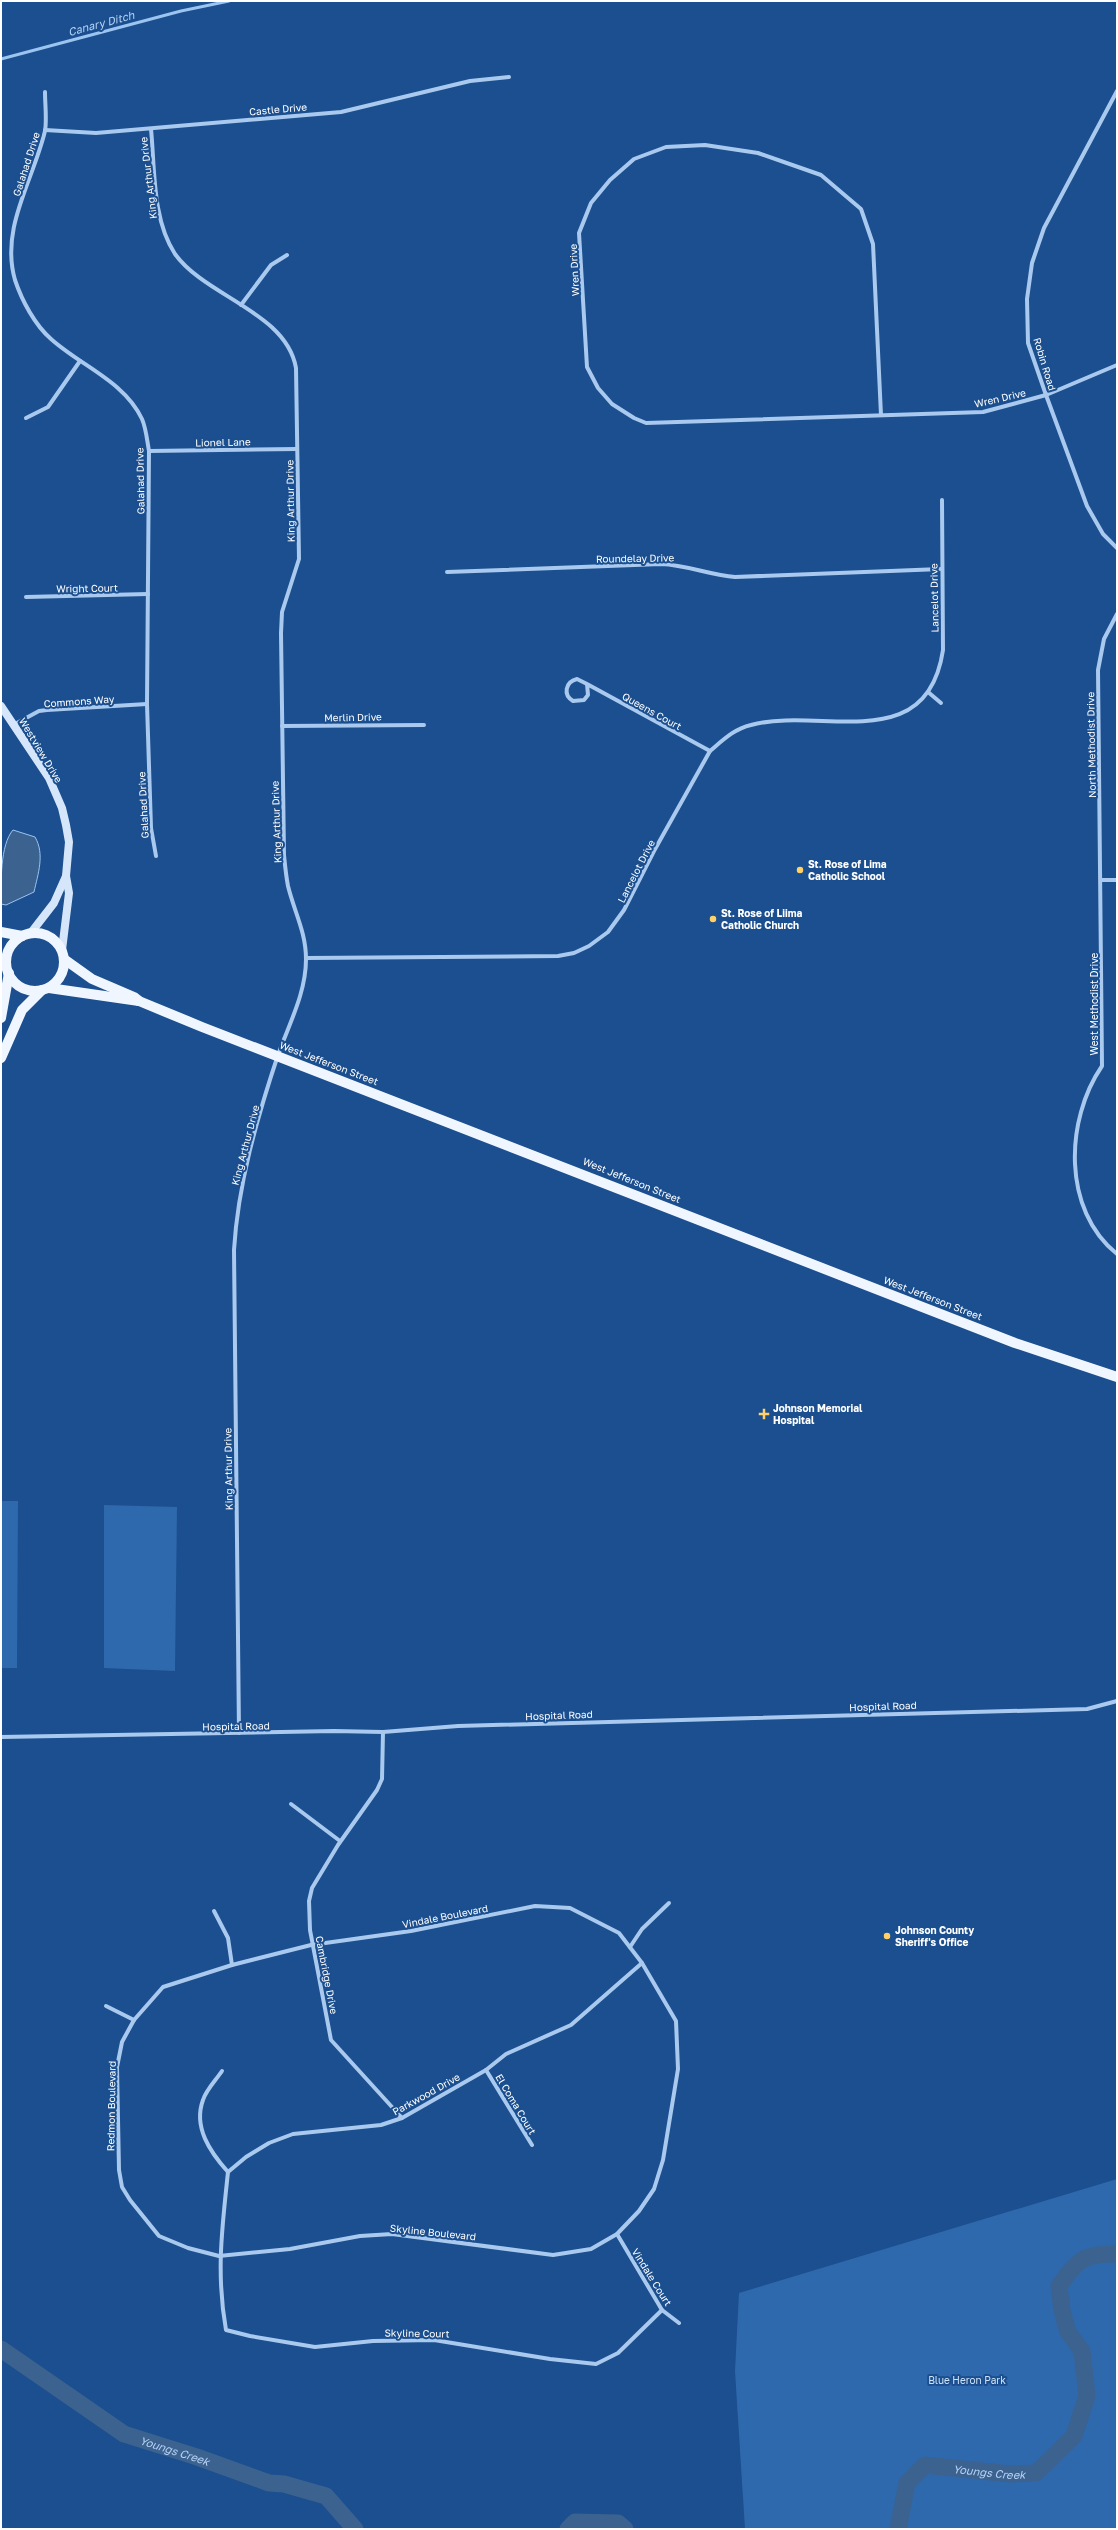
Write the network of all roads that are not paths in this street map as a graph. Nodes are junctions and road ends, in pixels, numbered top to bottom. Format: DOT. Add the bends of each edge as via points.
graph roads {
  1 [pos="509,77"];
  2 [pos="1117,91"];
  3 [pos="45,92"];
  4 [pos="151,129"];
  5 [pos="45,130"];
  6 [pos="287,255"];
  7 [pos="241,305"];
  8 [pos="80,361"];
  9 [pos="1117,365"];
  10 [pos="1046,395"];
  11 [pos="881,415"];
  12 [pos="26,418"];
  13 [pos="297,449"];
  14 [pos="149,451"];
  15 [pos="942,500"];
  16 [pos="1117,548"];
  17 [pos="941,569"];
  18 [pos="447,572"];
  19 [pos="148,594"];
  20 [pos="26,597"];
  21 [pos="1117,614"];
  22 [pos="587,684"];
  23 [pos="928,692"];
  24 [pos="941,703"];
  25 [pos="147,704"];
  26 [pos="1,706"];
  27 [pos="15,724"];
  28 [pos="424,725"];
  29 [pos="282,726"];
  30 [pos="710,751"];
  31 [pos="156,856"];
  32 [pos="66,876"];
  33 [pos="1101,880"];
  34 [pos="1117,880"];
  35 [pos="1,932"];
  36 [pos="26,935"];
  37 [pos="63,955"];
  38 [pos="306,958"];
  39 [pos="6,966"];
  40 [pos="45,989"];
  41 [pos="139,1002"];
  42 [pos="1,1018"];
  43 [pos="278,1056"];
  44 [pos="1,1058"];
  45 [pos="1117,1254"];
  46 [pos="1117,1377"];
  47 [pos="1117,1701"];
  48 [pos="383,1732"];
  49 [pos="239,1734"];
  50 [pos="1,1737"];
  51 [pos="291,1804"];
  52 [pos="340,1840"];
  53 [pos="669,1903"];
  54 [pos="214,1911"];
  55 [pos="312,1945"];
  56 [pos="630,1947"];
  57 [pos="642,1963"];
  58 [pos="232,1965"];
  59 [pos="106,2006"];
  60 [pos="134,2020"];
  61 [pos="486,2070"];
  62 [pos="222,2071"];
  63 [pos="402,2118"];
  64 [pos="532,2146"];
  65 [pos="228,2172"];
  66 [pos="617,2234"];
  67 [pos="219,2256"];
  68 [pos="662,2310"];
  69 [pos="679,2323"];
  1 -- 4 [label="street, Castle Drive" via="470,81 341,112"];
  2 -- 10 [label="street, Robin Road" via="1044,228 1032,263 1027,299 1028,343"];
  3 -- 5 [label="street, Galahad Drive"];
  4 -- 5 [label="street, Castle Drive" via="96,133"];
  4 -- 7 [label="street, King Arthur Drive" via="163,229 175,252 189,270"];
  5 -- 8 [label="street, Galahad Drive" via="12,228 12,262 15,280 36,322 51,339"];
  6 -- 7 [label="street" via="271,265"];
  7 -- 13 [label="street, King Arthur Drive" via="276,331 294,356"];
  8 -- 12 [label="street" via="48,407"];
  8 -- 14 [label="street, Galahad Drive" via="116,387 135,408 142,419"];
  9 -- 10 [label="street, Wren Drive"];
  10 -- 11 [label="street, Wren Drive" via="983,412"];
  10 -- 16 [label="street, Robin Road" via="1087,506 1103,534"];
  11 -- 11 [label="street, Wren Drive" via="646,423 612,404 598,388 587,367 579,233 592,202 610,180 634,158 666,147 705,145 758,153 820,175 861,209 873,244"];
  13 -- 14 [label="street, Lionel Lane"];
  13 -- 29 [label="street, King Arthur Drive" via="299,559 282,612"];
  14 -- 19 [label="street, Galahad Drive"];
  15 -- 17 [label="street, Lancelot Drive"];
  17 -- 18 [label="street, Roundelay Drive" via="735,577 719,576 677,564"];
  17 -- 23 [label="street, Lancelot Drive" via="943,650 940,672"];
  19 -- 20 [label="street, Wright Court"];
  19 -- 25 [label="street, Galahad Drive"];
  21 -- 33 [label="street, North Methodist Drive" via="1104,639 1098,670"];
  22 -- 22 [label="street, Queens Court" via="588,695 584,700 573,701 568,696 566,689 570,682 577,679"];
  22 -- 30 [label="street, Queens Court"];
  23 -- 24 [label="street"];
  23 -- 30 [label="street, Lancelot Drive" via="910,709 890,718 870,723 765,722 734,731"];
  25 -- 27 [label="street, Commons Way" via="38,711"];
  25 -- 31 [label="street, Galahad Drive" via="151,828"];
  26 -- 27 [label="street, Westview Drive"];
  27 -- 32 [label="street, Westview Drive" via="49,778 62,808 69,842"];
  28 -- 29 [label="street, Merlin Drive"];
  29 -- 38 [label="street, King Arthur Drive" via="284,855 288,886 302,929"];
  30 -- 38 [label="street, Lancelot Drive" via="624,910 608,932 589,946 574,953 541,956"];
  32 -- 36 [label="street, Westview Drive" via="54,904"];
  32 -- 37 [label="street, Westview Drive" via="69,893"];
  33 -- 34 [label="street"];
  33 -- 45 [label="street, West Methodist Drive" via="1102,1066 1083,1102 1077,1127 1074,1162 1082,1198 1093,1227"];
  35 -- 36 [label="main road"];
  36 -- 37 [label="main road" via="48,936"];
  36 -- 39 [label="main road" via="10,948"];
  37 -- 40 [label="main road" via="59,978"];
  37 -- 41 [label="main road, West Jefferson Street" via="92,979 134,997"];
  38 -- 43 [label="street, King Arthur Drive" via="299,998"];
  39 -- 40 [label="main road" via="20,986 28,990"];
  39 -- 42 [label="main road"];
  40 -- 41 [label="main road, West Jefferson Street"];
  40 -- 44 [label="main road" via="22,1010"];
  41 -- 43 [label="main road, West Jefferson Street"];
  43 -- 46 [label="main road, West Jefferson Street" via="1015,1343"];
  43 -- 49 [label="street, King Arthur Drive" via="236,1213 234,1250"];
  47 -- 48 [label="street, Hospital Road" via="1087,1708 458,1726"];
  48 -- 49 [label="street, Hospital Road"];
  48 -- 52 [label="street, Cambridge Drive" via="382,1779 377,1790"];
  49 -- 50 [label="street, Hospital Road"];
  51 -- 52 [label="street"];
  52 -- 55 [label="street, Cambridge Drive" via="312,1888 309,1901"];
  53 -- 56 [label="street" via="642,1930"];
  54 -- 58 [label="street" via="228,1938"];
  55 -- 56 [label="street, Vindale Boulevard" via="411,1931 535,1906 570,1908 619,1933"];
  55 -- 58 [label="street, Vindale Boulevard"];
  55 -- 63 [label="street, Cambridge Drive" via="331,2040"];
  56 -- 57 [label="street, Vindale Boulevard"];
  57 -- 61 [label="street, Parkwood Drive" via="571,2025 506,2054"];
  57 -- 66 [label="street, Skyline Boulevard" via="676,2021 678,2069 665,2153 654,2189 639,2211"];
  58 -- 60 [label="street, Redmon Boulevard" via="163,1987"];
  59 -- 60 [label="street"];
  60 -- 67 [label="street, Redmon Boulevard" via="122,2042 117,2067 119,2170 122,2187 159,2236 188,2248"];
  61 -- 63 [label="street, Parkwood Drive"];
  61 -- 64 [label="street, El Coma Court"];
  62 -- 65 [label="street" via="202,2100 200,2130 215,2157"];
  63 -- 65 [label="street, Parkwood Drive" via="381,2125 293,2134 269,2143"];
  65 -- 67 [label="street"];
  66 -- 67 [label="street, Skyline Boulevard" via="591,2249 553,2255 392,2234 360,2236 290,2249"];
  66 -- 68 [label="street, Vindale Court"];
  67 -- 68 [label="street, Skyline Court" via="220,2296 226,2330 315,2347 373,2341 434,2340 550,2360 596,2364 618,2353"];
  68 -- 69 [label="street, Vindale Court"];
}
